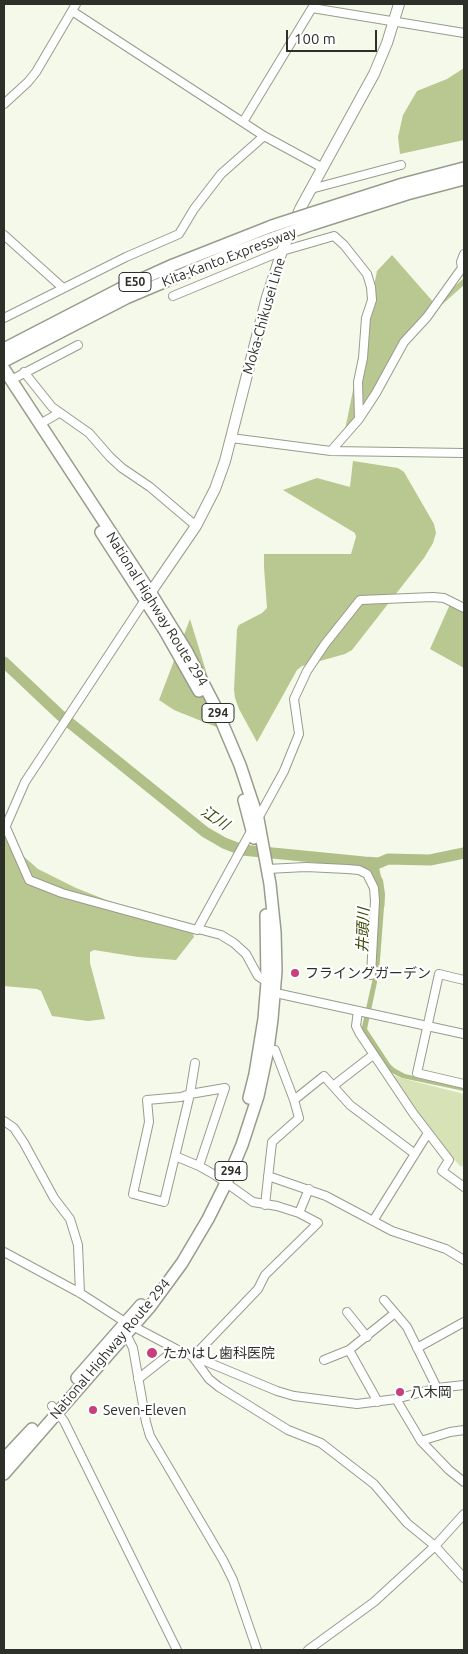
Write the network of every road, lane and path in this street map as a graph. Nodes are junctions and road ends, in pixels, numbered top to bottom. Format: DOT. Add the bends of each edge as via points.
graph roads {
  1 [pos="399,4"];
  2 [pos="74,7"];
  3 [pos="395,21"];
  4 [pos="464,34"];
  5 [pos="4,104"];
  6 [pos="243,122"];
  7 [pos="264,136"];
  8 [pos="401,165"];
  9 [pos="323,168"];
  10 [pos="464,168"];
  11 [pos="464,179"];
  12 [pos="311,189"];
  13 [pos="311,219"];
  14 [pos="4,235"];
  15 [pos="282,250"];
  16 [pos="464,254"];
  17 [pos="463,268"];
  18 [pos="63,288"];
  19 [pos="173,296"];
  20 [pos="4,318"];
  21 [pos="78,345"];
  22 [pos="6,356"];
  23 [pos="4,369"];
  24 [pos="24,372"];
  25 [pos="7,381"];
  26 [pos="60,413"];
  27 [pos="359,419"];
  28 [pos="40,424"];
  29 [pos="231,438"];
  30 [pos="331,451"];
  31 [pos="464,452"];
  32 [pos="196,526"];
  33 [pos="148,596"];
  34 [pos="464,608"];
  35 [pos="255,824"];
  36 [pos="4,827"];
  37 [pos="254,844"];
  38 [pos="264,866"];
  39 [pos="198,928"];
  40 [pos="370,976"];
  41 [pos="464,980"];
  42 [pos="269,988"];
  43 [pos="360,1011"];
  44 [pos="427,1026"];
  45 [pos="464,1034"];
  46 [pos="268,1049"];
  47 [pos="373,1055"];
  48 [pos="195,1063"];
  49 [pos="464,1084"];
  50 [pos="333,1086"];
  51 [pos="190,1094"];
  52 [pos="294,1100"];
  53 [pos="4,1121"];
  54 [pos="428,1133"];
  55 [pos="415,1154"];
  56 [pos="175,1156"];
  57 [pos="199,1166"];
  58 [pos="268,1176"];
  59 [pos="224,1181"];
  60 [pos="464,1186"];
  61 [pos="309,1189"];
  62 [pos="265,1205"];
  63 [pos="299,1213"];
  64 [pos="373,1221"];
  65 [pos="4,1252"];
  66 [pos="464,1260"];
  67 [pos="80,1293"];
  68 [pos="384,1300"];
  69 [pos="348,1312"];
  70 [pos="396,1313"];
  71 [pos="464,1322"];
  72 [pos="128,1327"];
  73 [pos="367,1337"];
  74 [pos="417,1348"];
  75 [pos="176,1350"];
  76 [pos="349,1350"];
  77 [pos="193,1357"];
  78 [pos="324,1360"];
  79 [pos="138,1379"];
  80 [pos="464,1385"];
  81 [pos="437,1388"];
  82 [pos="396,1399"];
  83 [pos="378,1402"];
  84 [pos="55,1409"];
  85 [pos="464,1430"];
  86 [pos="421,1441"];
  87 [pos="4,1459"];
  88 [pos="4,1474"];
  89 [pos="464,1482"];
  90 [pos="464,1514"];
  91 [pos="435,1546"];
  92 [pos="464,1578"];
  93 [pos="177,1650"];
  94 [pos="257,1650"];
  95 [pos="308,1650"];
  1 -- 3 [label="main road, Moka-Chikusei Line"];
  2 -- 5 [label="street" via="36,72"];
  2 -- 6 [label="street"];
  3 -- 4 [label="street"];
  3 -- 6 [label="street" via="312,8"];
  3 -- 9 [label="main road, Moka-Chikusei Line" via="374,74"];
  6 -- 7 [label="street"];
  7 -- 9 [label="street"];
  7 -- 18 [label="street" via="221,174 179,234"];
  8 -- 12 [label="street"];
  9 -- 12 [label="main road, Moka-Chikusei Line"];
  10 -- 13 [label="highway, Kita-Kanto Expressway / E50" via="403,184"];
  11 -- 13 [label="highway, Kita-Kanto Expressway / E50"];
  12 -- 15 [label="main road, Moka-Chikusei Line"];
  13 -- 22 [label="highway, Kita-Kanto Expressway / E50, bridge" via="172,265 120,289"];
  14 -- 18 [label="street"];
  15 -- 19 [label="street"];
  15 -- 27 [label="street" via="334,236 367,274 372,300 366,318 358,382"];
  15 -- 29 [label="main road, Moka-Chikusei Line"];
  16 -- 17 [label="street"];
  17 -- 27 [label="street" via="404,342"];
  18 -- 20 [label="street"];
  21 -- 24 [label="street"];
  23 -- 25 [label="highway, National Highway Route 294 / 294"];
  24 -- 25 [label="street"];
  24 -- 26 [label="street"];
  25 -- 28 [label="highway, National Highway Route 294 / 294"];
  25 -- 33 [label="highway, National Highway Route 294 / 294"];
  26 -- 28 [label="street"];
  26 -- 32 [label="street" via="88,433 122,468"];
  27 -- 30 [label="street"];
  28 -- 33 [label="highway, National Highway Route 294 / 294"];
  29 -- 30 [label="street"];
  29 -- 32 [label="main road, Moka-Chikusei Line" via="221,476"];
  30 -- 31 [label="street"];
  32 -- 33 [label="main road, Moka-Chikusei Line"];
  33 -- 35 [label="highway, National Highway Route 294 / 294" via="209,710"];
  33 -- 36 [label="street" via="25,782"];
  34 -- 35 [label="street" via="444,598 433,597 360,600 307,671 294,699 299,734 284,771"];
  35 -- 37 [label="highway, National Highway Route 294 / 294"];
  35 -- 37 [label="street"];
  36 -- 39 [label="street" via="29,880 62,892"];
  37 -- 38 [label="highway, National Highway Route 294 / 294"];
  37 -- 39 [label="street" via="237,858"];
  38 -- 40 [label="street" via="359,870 367,874 374,888 375,902"];
  38 -- 42 [label="highway, National Highway Route 294 / 294" via="274,932"];
  39 -- 42 [label="street" via="234,943 246,954"];
  41 -- 44 [label="street" via="439,974"];
  42 -- 43 [label="street"];
  42 -- 46 [label="highway, National Highway Route 294 / 294"];
  42 -- 59 [label="highway, National Highway Route 294 / 294" via="252,1087"];
  43 -- 44 [label="street"];
  43 -- 47 [label="street" via="356,1026"];
  44 -- 45 [label="street"];
  44 -- 49 [label="street" via="417,1073"];
  46 -- 52 [label="street" via="275,1050"];
  46 -- 59 [label="highway, National Highway Route 294 / 294" via="250,1121"];
  47 -- 50 [label="street"];
  47 -- 54 [label="street"];
  48 -- 51 [label="street"];
  50 -- 52 [label="street" via="324,1076"];
  50 -- 55 [label="street" via="350,1105"];
  51 -- 56 [label="street"];
  51 -- 56 [label="street" via="148,1100 149,1122 133,1194 164,1202"];
  51 -- 57 [label="street" via="225,1088"];
  52 -- 58 [label="street" via="299,1118 272,1142"];
  53 -- 67 [label="street" via="24,1142 54,1198 70,1220 78,1245"];
  54 -- 55 [label="street"];
  54 -- 60 [label="street" via="450,1160 442,1171"];
  55 -- 64 [label="street"];
  56 -- 57 [label="street"];
  57 -- 59 [label="street"];
  58 -- 61 [label="street"];
  58 -- 62 [label="street"];
  59 -- 62 [label="street" via="254,1202"];
  59 -- 72 [label="highway, National Highway Route 294 / 294" via="182,1263"];
  61 -- 63 [label="street"];
  61 -- 64 [label="street"];
  62 -- 63 [label="street"];
  63 -- 77 [label="street" via="318,1223 265,1275 258,1289"];
  64 -- 66 [label="street" via="392,1231 446,1249"];
  65 -- 67 [label="street"];
  67 -- 72 [label="street"];
  68 -- 70 [label="street"];
  69 -- 73 [label="street"];
  70 -- 73 [label="street"];
  70 -- 74 [label="street"];
  71 -- 74 [label="street"];
  72 -- 75 [label="street"];
  72 -- 79 [label="street"];
  72 -- 84 [label="highway, National Highway Route 294 / 294"];
  73 -- 76 [label="street"];
  74 -- 81 [label="street"];
  75 -- 77 [label="street"];
  75 -- 79 [label="street"];
  76 -- 78 [label="street"];
  76 -- 83 [label="street"];
  77 -- 83 [label="street" via="294,1396 338,1403"];
  77 -- 91 [label="street" via="219,1387 288,1430 322,1443 374,1484 407,1523"];
  79 -- 94 [label="street" via="150,1436 233,1580"];
  80 -- 81 [label="street"];
  81 -- 82 [label="street"];
  82 -- 83 [label="street"];
  82 -- 86 [label="street"];
  84 -- 87 [label="highway, National Highway Route 294 / 294"];
  84 -- 88 [label="highway, National Highway Route 294 / 294"];
  84 -- 93 [label="street" via="64,1421"];
  85 -- 86 [label="street"];
  86 -- 89 [label="street"];
  90 -- 91 [label="street"];
  91 -- 92 [label="street"];
  91 -- 95 [label="street" via="374,1602"];
}
